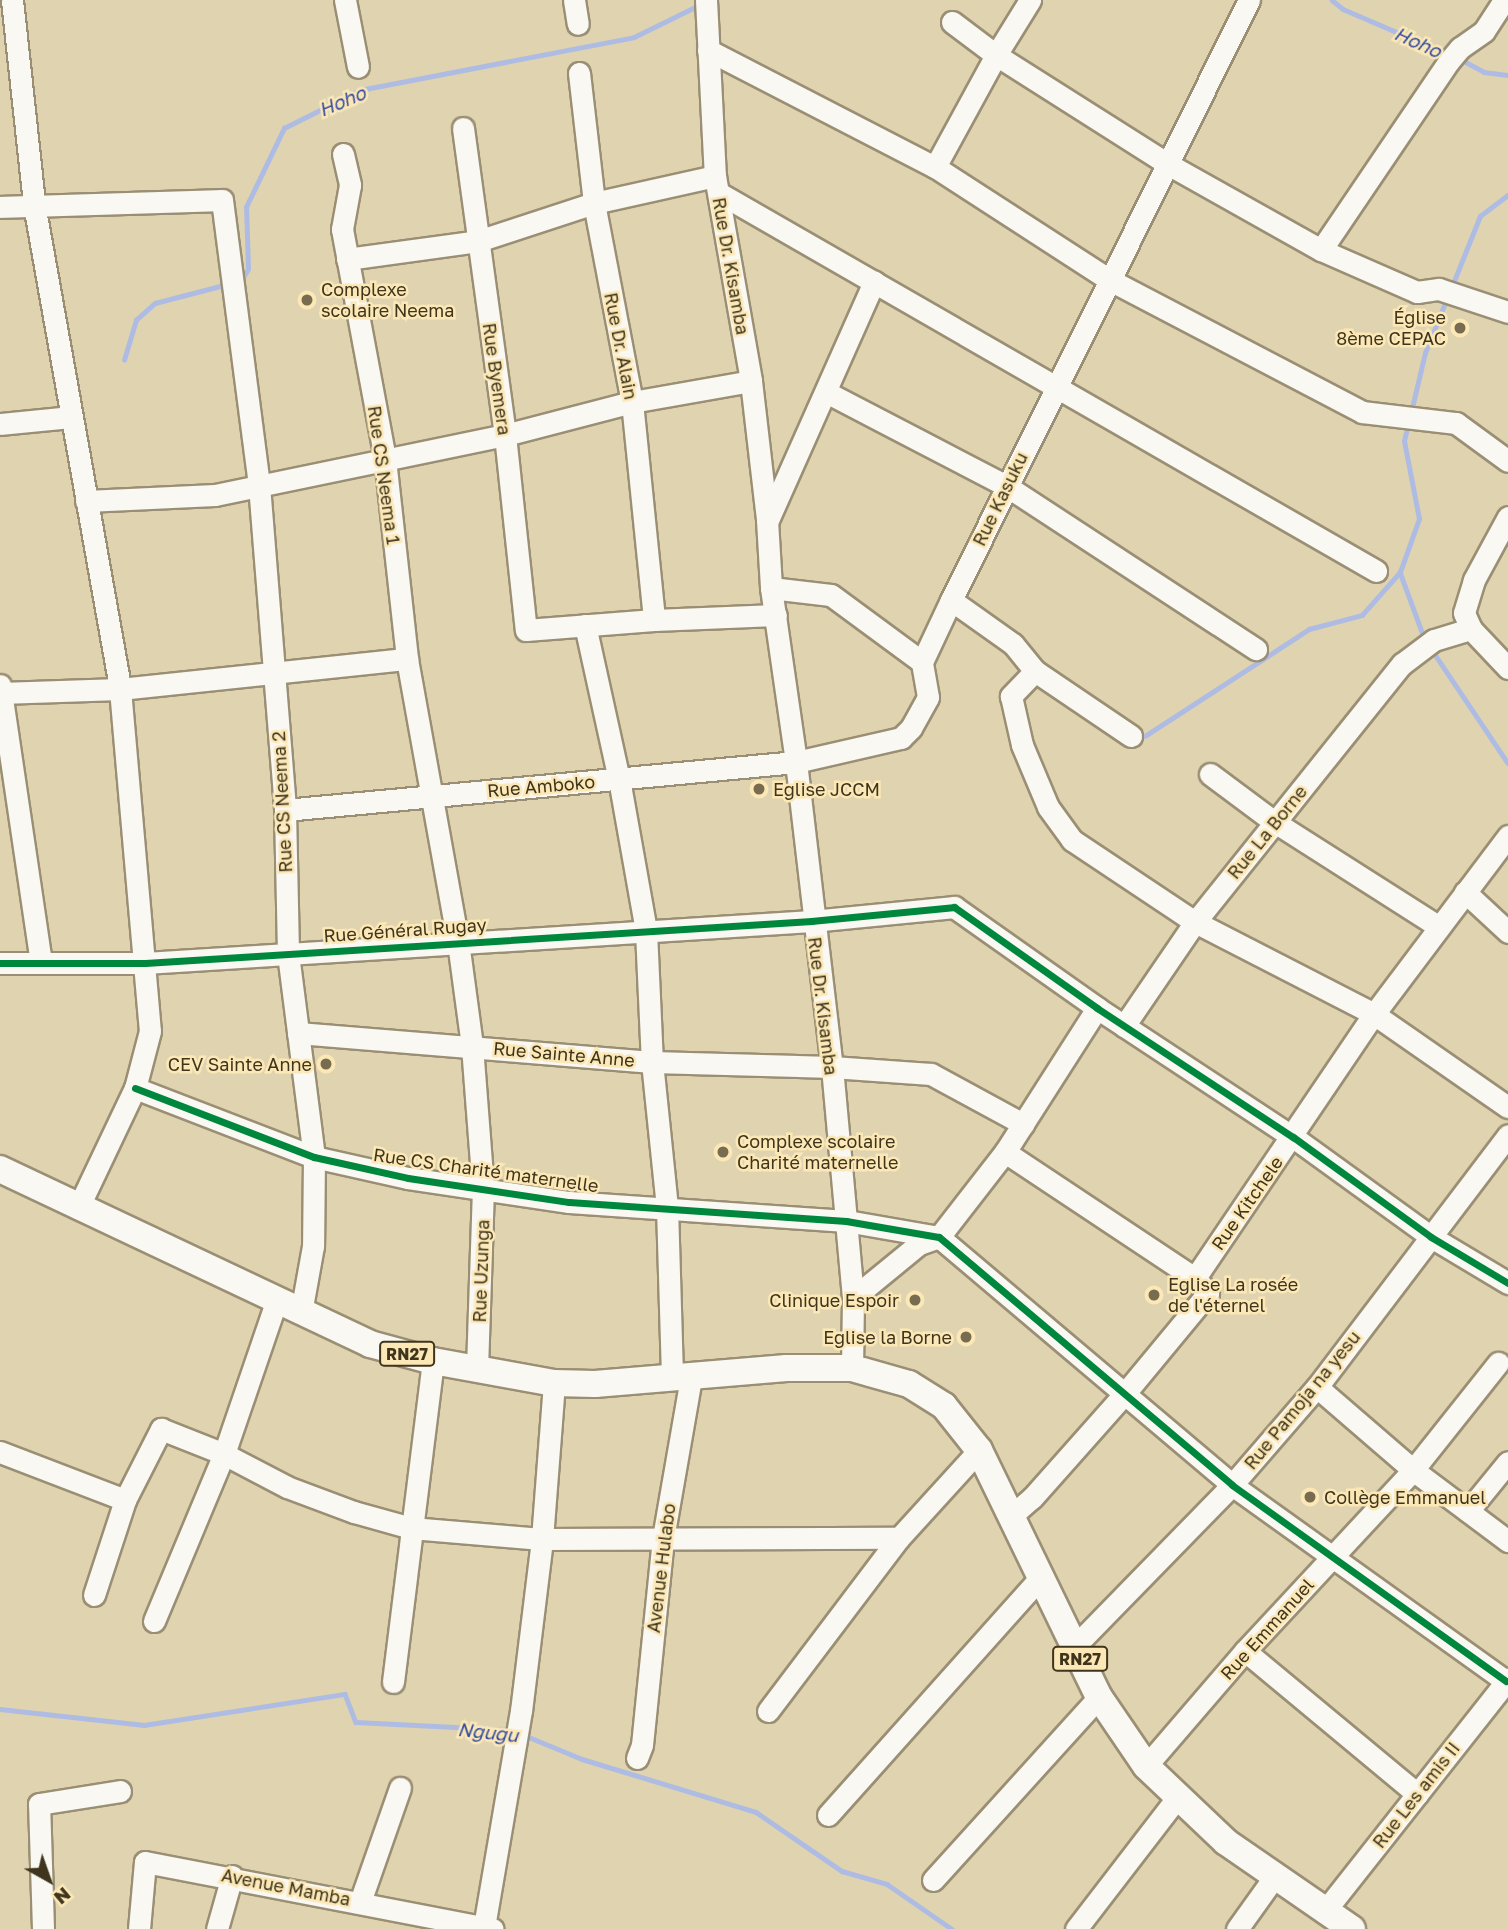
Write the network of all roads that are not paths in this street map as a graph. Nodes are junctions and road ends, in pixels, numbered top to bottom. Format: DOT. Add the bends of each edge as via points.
graph roads {
  1 [pos="12,0"];
  2 [pos="345,0"];
  3 [pos="574,0"];
  4 [pos="1030,0"];
  5 [pos="1248,0"];
  6 [pos="1504,0"];
  7 [pos="707,5"];
  8 [pos="952,22"];
  9 [pos="578,24"];
  10 [pos="708,50"];
  11 [pos="996,55"];
  12 [pos="358,66"];
  13 [pos="579,73"];
  14 [pos="463,128"];
  15 [pos="343,155"];
  16 [pos="1166,163"];
  17 [pos="935,167"];
  18 [pos="717,184"];
  19 [pos="594,203"];
  20 [pos="34,204"];
  21 [pos="0,207"];
  22 [pos="478,241"];
  23 [pos="1321,250"];
  24 [pos="348,259"];
  25 [pos="1108,279"];
  26 [pos="874,282"];
  27 [pos="1508,312"];
  28 [pos="751,381"];
  29 [pos="1057,386"];
  30 [pos="826,392"];
  31 [pos="632,402"];
  32 [pos="71,417"];
  33 [pos="0,424"];
  34 [pos="505,435"];
  35 [pos="385,459"];
  36 [pos="1508,461"];
  37 [pos="259,485"];
  38 [pos="1005,485"];
  39 [pos="86,500"];
  40 [pos="1508,517"];
  41 [pos="768,520"];
  42 [pos="1377,571"];
  43 [pos="771,588"];
  44 [pos="950,600"];
  45 [pos="776,615"];
  46 [pos="654,620"];
  47 [pos="585,625"];
  48 [pos="1471,629"];
  49 [pos="1256,649"];
  50 [pos="407,659"];
  51 [pos="922,662"];
  52 [pos="1508,668"];
  53 [pos="1035,671"];
  54 [pos="273,673"];
  55 [pos="120,689"];
  56 [pos="0,690"];
  57 [pos="1131,736"];
  58 [pos="796,762"];
  59 [pos="1210,774"];
  60 [pos="619,779"];
  61 [pos="433,797"];
  62 [pos="285,810"];
  63 [pos="1273,821"];
  64 [pos="1508,836"];
  65 [pos="1465,892"];
  66 [pos="813,921"];
  67 [pos="1195,922"];
  68 [pos="1438,926"];
  69 [pos="646,931"];
  70 [pos="1508,932"];
  71 [pos="458,942"];
  72 [pos="288,954"];
  73 [pos="41,962"];
  74 [pos="0,963"];
  75 [pos="145,963"];
  76 [pos="1097,1008"];
  77 [pos="1374,1014"];
  78 [pos="1124,1026"];
  79 [pos="298,1033"];
  80 [pos="472,1046"];
  81 [pos="652,1062"];
  82 [pos="832,1067"];
  83 [pos="135,1088"];
  84 [pos="1508,1107"];
  85 [pos="1023,1124"];
  86 [pos="1508,1135"];
  87 [pos="1293,1137"];
  88 [pos="1006,1152"];
  89 [pos="314,1157"];
  90 [pos="0,1169"];
  91 [pos="483,1188"];
  92 [pos="667,1207"];
  93 [pos="78,1208"];
  94 [pos="846,1221"];
  95 [pos="939,1237"];
  96 [pos="1431,1237"];
  97 [pos="1195,1278"];
  98 [pos="1508,1283"];
  99 [pos="853,1298"];
  100 [pos="277,1299"];
  101 [pos="301,1313"];
  102 [pos="433,1361"];
  103 [pos="1498,1363"];
  104 [pos="852,1368"];
  105 [pos="477,1370"];
  106 [pos="681,1378"];
  107 [pos="554,1383"];
  108 [pos="1317,1387"];
  109 [pos="1126,1392"];
  110 [pos="979,1450"];
  111 [pos="0,1452"];
  112 [pos="224,1454"];
  113 [pos="1508,1462"];
  114 [pos="1413,1470"];
  115 [pos="1232,1485"];
  116 [pos="125,1500"];
  117 [pos="1468,1511"];
  118 [pos="1011,1516"];
  119 [pos="411,1528"];
  120 [pos="663,1538"];
  121 [pos="899,1538"];
  122 [pos="542,1539"];
  123 [pos="1508,1541"];
  124 [pos="1332,1558"];
  125 [pos="1040,1578"];
  126 [pos="93,1595"];
  127 [pos="154,1621"];
  128 [pos="1074,1647"];
  129 [pos="1245,1651"];
  130 [pos="1507,1680"];
  131 [pos="393,1682"];
  132 [pos="1099,1697"];
  133 [pos="768,1711"];
  134 [pos="637,1758"];
  135 [pos="1146,1766"];
  136 [pos="400,1788"];
  137 [pos="120,1791"];
  138 [pos="1417,1794"];
  139 [pos="1177,1798"];
  140 [pos="828,1815"];
  141 [pos="232,1876"];
  142 [pos="1275,1876"];
  143 [pos="933,1880"];
  144 [pos="360,1902"];
  145 [pos="1324,1912"];
  146 [pos="458,1926"];
  147 [pos="489,1928"];
  148 [pos="43,1929"];
  149 [pos="139,1929"];
  150 [pos="217,1929"];
  151 [pos="1076,1929"];
  152 [pos="1237,1929"];
  153 [pos="1352,1929"];
  1 -- 20 [label="street"];
  2 -- 12 [label="street"];
  3 -- 9 [label="street"];
  4 -- 11 [label="street"];
  5 -- 16 [label="street, Rue Kasuku"];
  6 -- 23 [label="street" via="1484,31 1454,55"];
  7 -- 10 [label="street, Rue Dr. Kisamba"];
  8 -- 11 [label="street"];
  10 -- 17 [label="street"];
  10 -- 18 [label="street, Rue Dr. Kisamba"];
  11 -- 16 [label="street"];
  11 -- 17 [label="street"];
  13 -- 19 [label="street, Rue Dr. Alain"];
  14 -- 22 [label="street, Rue Byemera"];
  15 -- 24 [label="street, Rue CS Neema 1" via="350,185 342,229"];
  16 -- 23 [label="street"];
  16 -- 25 [label="street, Rue Kasuku"];
  17 -- 25 [label="street"];
  18 -- 19 [label="street"];
  18 -- 26 [label="street"];
  18 -- 28 [label="street, Rue Dr. Kisamba"];
  19 -- 22 [label="street"];
  19 -- 31 [label="street, Rue Dr. Alain"];
  20 -- 21 [label="street"];
  20 -- 32 [label="street"];
  20 -- 37 [label="street, Rue CS Neema 2" via="222,200"];
  22 -- 24 [label="street"];
  22 -- 34 [label="street, Rue Byemera"];
  23 -- 27 [label="street" via="1417,292 1447,291"];
  24 -- 35 [label="street, Rue CS Neema 1"];
  25 -- 29 [label="street, Rue Kasuku"];
  25 -- 36 [label="street" via="1362,412 1456,423"];
  26 -- 29 [label="street"];
  26 -- 30 [label="street, Rue Dr. Kisamba"];
  28 -- 31 [label="street"];
  28 -- 41 [label="street, Rue Dr. Kisamba"];
  29 -- 38 [label="street, Rue Kasuku"];
  29 -- 42 [label="street"];
  30 -- 38 [label="street"];
  30 -- 41 [label="street, Rue Dr. Kisamba"];
  31 -- 34 [label="street"];
  31 -- 46 [label="street, Rue Dr. Alain"];
  32 -- 33 [label="street"];
  32 -- 39 [label="street"];
  34 -- 35 [label="street"];
  34 -- 47 [label="street, Rue Byemera" via="526,630"];
  35 -- 37 [label="street"];
  35 -- 50 [label="street, Rue CS Neema 1"];
  37 -- 39 [label="street" via="215,495"];
  37 -- 54 [label="street, Rue CS Neema 2"];
  38 -- 44 [label="street, Rue Kasuku"];
  38 -- 49 [label="street"];
  39 -- 55 [label="street"];
  40 -- 48 [label="street" via="1474,580 1464,614"];
  41 -- 43 [label="street, Rue Dr. Kisamba"];
  43 -- 45 [label="street, Rue Dr. Kisamba"];
  43 -- 51 [label="street" via="831,595"];
  44 -- 51 [label="street, Rue Kasuku"];
  44 -- 53 [label="street" via="1013,645"];
  45 -- 46 [label="street"];
  45 -- 58 [label="street, Rue Dr. Kisamba"];
  46 -- 47 [label="street"];
  47 -- 60 [label="street"];
  48 -- 52 [label="street"];
  48 -- 63 [label="street, Rue La Borne" via="1427,644 1402,664"];
  50 -- 54 [label="street"];
  50 -- 61 [label="street, Rue CS Neema 1"];
  51 -- 58 [label="street" via="928,697 901,738"];
  53 -- 57 [label="street"];
  53 -- 67 [label="street" via="1011,696 1022,745 1048,807 1072,840"];
  54 -- 55 [label="street"];
  54 -- 62 [label="street, Rue CS Neema 2"];
  55 -- 56 [label="street"];
  55 -- 75 [label="street"];
  56 -- 73 [label="street"];
  58 -- 60 [label="street, Rue Amboko"];
  58 -- 66 [label="street, Rue Dr. Kisamba"];
  59 -- 63 [label="street"];
  60 -- 61 [label="street, Rue Amboko"];
  60 -- 69 [label="street, Avenue Hulabo"];
  61 -- 62 [label="street, Rue Amboko"];
  61 -- 71 [label="street, Rue CS Neema 1"];
  62 -- 72 [label="street, Rue CS Neema 2"];
  63 -- 67 [label="street, Rue La Borne"];
  63 -- 68 [label="street"];
  64 -- 65 [label="street, Rue Kitchele"];
  65 -- 68 [label="street, Rue Kitchele"];
  65 -- 70 [label="street"];
  66 -- 69 [label="street, Rue Général Rugay"];
  66 -- 76 [label="street, Rue Général Rugay" via="954,907"];
  66 -- 82 [label="street, Rue Dr. Kisamba"];
  67 -- 77 [label="street"];
  67 -- 78 [label="street, Rue La Borne"];
  68 -- 77 [label="street, Rue Kitchele"];
  69 -- 71 [label="street, Rue Général Rugay"];
  69 -- 81 [label="street, Avenue Hulabo"];
  71 -- 72 [label="street, Rue Général Rugay"];
  71 -- 80 [label="street, Rue Uzunga"];
  72 -- 75 [label="street, Rue Général Rugay"];
  72 -- 79 [label="street, Rue CS Neema 2"];
  73 -- 74 [label="street, Rue Général Rugay"];
  73 -- 75 [label="street, Rue Général Rugay"];
  75 -- 83 [label="street" via="150,1031"];
  76 -- 78 [label="street, Rue Général Rugay"];
  76 -- 85 [label="street"];
  77 -- 84 [label="street"];
  77 -- 87 [label="street, Rue Kitchele"];
  78 -- 87 [label="street, Rue Général Rugay"];
  79 -- 80 [label="street, Rue Sainte Anne"];
  79 -- 89 [label="street, Rue CS Neema 2"];
  80 -- 81 [label="street, Rue Sainte Anne"];
  80 -- 91 [label="street, Rue Uzunga"];
  81 -- 82 [label="street, Rue Sainte Anne"];
  81 -- 92 [label="street, Avenue Hulabo"];
  82 -- 85 [label="street, Rue Sainte Anne" via="932,1074"];
  82 -- 94 [label="street, Rue Dr. Kisamba"];
  83 -- 89 [label="street, Rue CS Charité maternelle"];
  83 -- 93 [label="street"];
  85 -- 88 [label="street"];
  86 -- 96 [label="street, Rue Pamoja na yesu"];
  87 -- 96 [label="street, Rue Général Rugay"];
  87 -- 97 [label="street, Rue Kitchele"];
  88 -- 95 [label="street"];
  88 -- 97 [label="street"];
  89 -- 91 [label="street, Rue CS Charité maternelle" via="408,1178"];
  89 -- 101 [label="street, Rue CS Neema 2" via="313,1246"];
  90 -- 93 [label="main road, RN27"];
  91 -- 92 [label="street, Rue CS Charité maternelle" via="569,1202"];
  91 -- 105 [label="street, Rue Uzunga"];
  92 -- 94 [label="street, Rue CS Charité maternelle"];
  92 -- 106 [label="street, Avenue Hulabo"];
  93 -- 100 [label="main road, RN27"];
  94 -- 95 [label="street, Rue CS Charité maternelle"];
  94 -- 99 [label="street, Rue Dr. Kisamba"];
  95 -- 99 [label="street" via="919,1244"];
  95 -- 109 [label="street"];
  96 -- 98 [label="street, Rue Général Rugay"];
  96 -- 108 [label="street, Rue Pamoja na yesu"];
  97 -- 109 [label="street" via="1208,1293"];
  99 -- 104 [label="street, Rue Dr. Kisamba"];
  100 -- 101 [label="main road, RN27"];
  100 -- 112 [label="street"];
  101 -- 102 [label="main road, RN27" via="370,1344"];
  102 -- 105 [label="main road, RN27"];
  102 -- 119 [label="street"];
  103 -- 114 [label="street, Rue Emmanuel"];
  104 -- 106 [label="main road, RN27" via="786,1368"];
  104 -- 110 [label="main road, RN27" via="909,1384 933,1398"];
  105 -- 107 [label="main road, RN27"];
  106 -- 107 [label="main road, RN27"];
  106 -- 120 [label="street, Avenue Hulabo"];
  107 -- 122 [label="street"];
  108 -- 114 [label="street"];
  108 -- 115 [label="street, Rue Pamoja na yesu"];
  109 -- 115 [label="street"];
  109 -- 118 [label="street"];
  110 -- 118 [label="main road, RN27"];
  110 -- 121 [label="street"];
  111 -- 116 [label="street"];
  112 -- 116 [label="street" via="161,1429"];
  112 -- 119 [label="street" via="287,1487"];
  112 -- 127 [label="street"];
  113 -- 117 [label="street"];
  114 -- 117 [label="street"];
  114 -- 124 [label="street, Rue Emmanuel"];
  115 -- 124 [label="street"];
  115 -- 128 [label="street, Rue Pamoja na yesu"];
  116 -- 126 [label="street"];
  117 -- 123 [label="street"];
  118 -- 125 [label="main road, RN27"];
  119 -- 122 [label="street"];
  119 -- 131 [label="street"];
  120 -- 121 [label="street"];
  120 -- 122 [label="street"];
  120 -- 134 [label="street, Avenue Hulabo"];
  121 -- 133 [label="street"];
  122 -- 147 [label="street"];
  124 -- 129 [label="street, Rue Emmanuel"];
  124 -- 130 [label="street"];
  125 -- 128 [label="main road, RN27"];
  125 -- 140 [label="street"];
  128 -- 132 [label="main road, RN27"];
  129 -- 135 [label="street, Rue Emmanuel"];
  129 -- 138 [label="street"];
  130 -- 138 [label="street, Rue Les amis II"];
  132 -- 135 [label="main road, RN27"];
  132 -- 143 [label="street"];
  135 -- 139 [label="main road, RN27"];
  136 -- 144 [label="street"];
  137 -- 148 [label="street" via="39,1804"];
  138 -- 145 [label="street, Rue Les amis II"];
  139 -- 142 [label="main road, RN27" via="1226,1842"];
  139 -- 151 [label="street"];
  141 -- 144 [label="street, Avenue Mamba"];
  141 -- 149 [label="street, Avenue Mamba" via="145,1862"];
  141 -- 150 [label="street"];
  142 -- 145 [label="main road, RN27"];
  142 -- 152 [label="street"];
  144 -- 146 [label="street, Avenue Mamba"];
  145 -- 153 [label="main road, RN27"];
  146 -- 147 [label="street, Avenue Mamba"];
}
